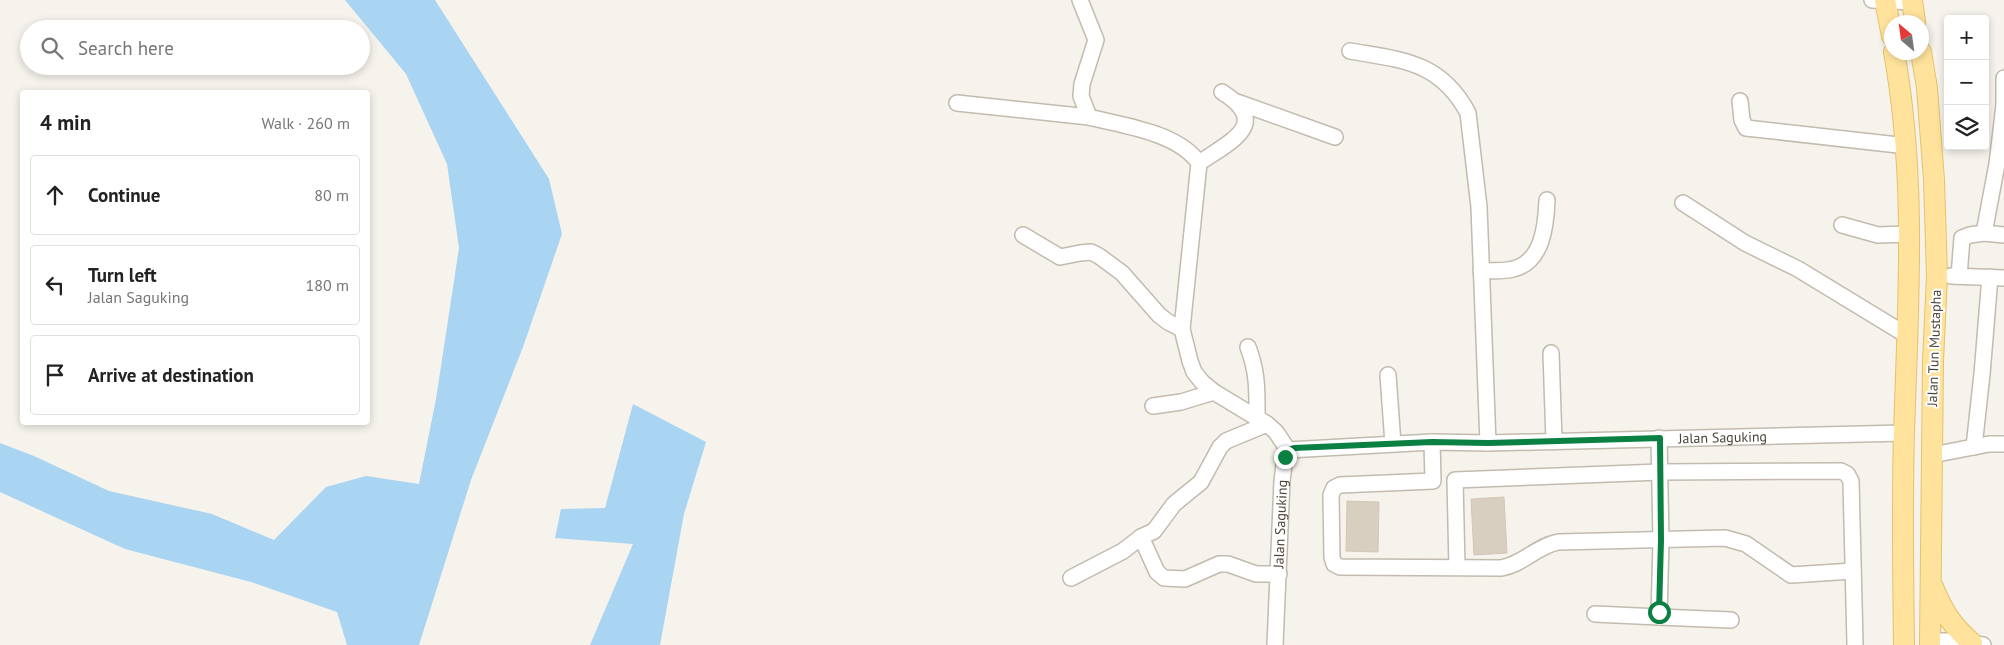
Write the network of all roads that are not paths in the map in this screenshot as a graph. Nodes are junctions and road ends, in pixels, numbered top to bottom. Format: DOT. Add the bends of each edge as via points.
graph roads {
  1 [pos="1080,0"];
  2 [pos="1881,1"];
  3 [pos="1912,1"];
  4 [pos="1885,15"];
  5 [pos="1915,15"];
  6 [pos="1350,51"];
  7 [pos="1895,60"];
  8 [pos="1922,60"];
  9 [pos="2004,78"];
  10 [pos="1222,92"];
  11 [pos="1740,101"];
  12 [pos="1237,102"];
  13 [pos="956,103"];
  14 [pos="2004,105"];
  15 [pos="1089,116"];
  16 [pos="1335,137"];
  17 [pos="1907,146"];
  18 [pos="1199,163"];
  19 [pos="1999,182"];
  20 [pos="1547,200"];
  21 [pos="1683,203"];
  22 [pos="1842,225"];
  23 [pos="1984,233"];
  24 [pos="1908,234"];
  25 [pos="1023,235"];
  26 [pos="2004,235"];
  27 [pos="1481,270"];
  28 [pos="1937,276"];
  29 [pos="1960,276"];
  30 [pos="1997,277"];
  31 [pos="1182,329"];
  32 [pos="1908,336"];
  33 [pos="1248,347"];
  34 [pos="1551,353"];
  35 [pos="1388,375"];
  36 [pos="1214,392"];
  37 [pos="1153,406"];
  38 [pos="1262,422"];
  39 [pos="1904,433"];
  40 [pos="1660,438"];
  41 [pos="1554,441"];
  42 [pos="1432,442"];
  43 [pos="1488,443"];
  44 [pos="1393,444"];
  45 [pos="2004,444"];
  46 [pos="1974,447"];
  47 [pos="1288,450"];
  48 [pos="1932,455"];
  49 [pos="1660,472"];
  50 [pos="1455,480"];
  51 [pos="1433,481"];
  52 [pos="1141,537"];
  53 [pos="1661,540"];
  54 [pos="1457,567"];
  55 [pos="1852,571"];
  56 [pos="1279,574"];
  57 [pos="1071,578"];
  58 [pos="1930,578"];
  59 [pos="1595,614"];
  60 [pos="1659,617"];
  61 [pos="1731,620"];
  62 [pos="1904,622"];
  63 [pos="1855,644"];
  64 [pos="1928,644"];
  65 [pos="1978,644"];
  66 [pos="1275,645"];
  67 [pos="1904,645"];
  1 -- 15 [label="street" via="1096,40 1082,84 1081,96"];
  2 -- 3 [label="street"];
  2 -- 4 [label="main road"];
  3 -- 5 [label="main road"];
  6 -- 27 [label="street" via="1418,64 1435,73 1461,100 1470,123 1479,207"];
  7 -- 17 [label="main road"];
  8 -- 28 [label="main road, Jalan Tun Mustapha" via="1934,180"];
  9 -- 14 [label="street"];
  10 -- 12 [label="street"];
  11 -- 17 [label="street" via="1746,128"];
  12 -- 16 [label="street"];
  12 -- 18 [label="street" via="1246,118 1246,126 1240,135"];
  13 -- 15 [label="street"];
  14 -- 19 [label="street"];
  15 -- 18 [label="street" via="1174,142 1186,148"];
  17 -- 24 [label="main road"];
  18 -- 31 [label="street"];
  19 -- 23 [label="street"];
  20 -- 27 [label="street" via="1543,235 1538,250 1528,261 1514,269"];
  21 -- 32 [label="street" via="1745,243 1798,269"];
  22 -- 24 [label="street" via="1878,235"];
  23 -- 26 [label="street"];
  23 -- 29 [label="street" via="1962,238"];
  24 -- 32 [label="main road"];
  25 -- 31 [label="street" via="1060,257 1090,252 1099,256 1122,273 1168,322"];
  27 -- 43 [label="street"];
  28 -- 29 [label="street"];
  28 -- 48 [label="main road, Jalan Tun Mustapha" via="1932,361"];
  29 -- 30 [label="street"];
  30 -- 46 [label="street"];
  31 -- 36 [label="street" via="1194,372"];
  32 -- 39 [label="main road"];
  33 -- 38 [label="street" via="1255,366"];
  34 -- 41 [label="street"];
  35 -- 44 [label="street"];
  36 -- 37 [label="street"];
  36 -- 38 [label="street"];
  38 -- 47 [label="street" via="1276,432"];
  38 -- 52 [label="street" via="1226,441 1201,482 1174,504 1154,531"];
  39 -- 40 [label="street, Jalan Saguking"];
  39 -- 62 [label="main road"];
  40 -- 41 [label="street, Jalan Saguking"];
  40 -- 49 [label="street"];
  41 -- 43 [label="street, Jalan Saguking"];
  42 -- 43 [label="street, Jalan Saguking"];
  42 -- 44 [label="street, Jalan Saguking"];
  42 -- 51 [label="street"];
  44 -- 47 [label="street, Jalan Saguking"];
  45 -- 46 [label="street"];
  46 -- 48 [label="street"];
  47 -- 56 [label="street, Jalan Saguking" via="1282,481"];
  48 -- 58 [label="main road, Jalan Tun Mustapha"];
  49 -- 50 [label="street"];
  49 -- 53 [label="street"];
  49 -- 55 [label="street" via="1841,471 1847,474 1851,481"];
  50 -- 51 [label="street"];
  50 -- 54 [label="street"];
  51 -- 54 [label="street" via="1340,484 1334,488 1331,494 1332,557 1334,564 1340,567"];
  52 -- 56 [label="street" via="1157,572 1164,578 1185,579 1219,564 1256,574"];
  52 -- 57 [label="street" via="1123,551"];
  53 -- 54 [label="street" via="1558,542 1510,566"];
  53 -- 55 [label="street" via="1734,540 1746,544 1791,575"];
  53 -- 60 [label="street"];
  55 -- 63 [label="street"];
  56 -- 66 [label="street, Jalan Saguking"];
  58 -- 64 [label="main road, Jalan Tun Mustapha"];
  58 -- 65 [label="main road" via="1948,619"];
  59 -- 60 [label="street"];
  60 -- 61 [label="street"];
  62 -- 64 [label="main road"];
  62 -- 67 [label="main road"];
  64 -- 65 [label="street"];
}
